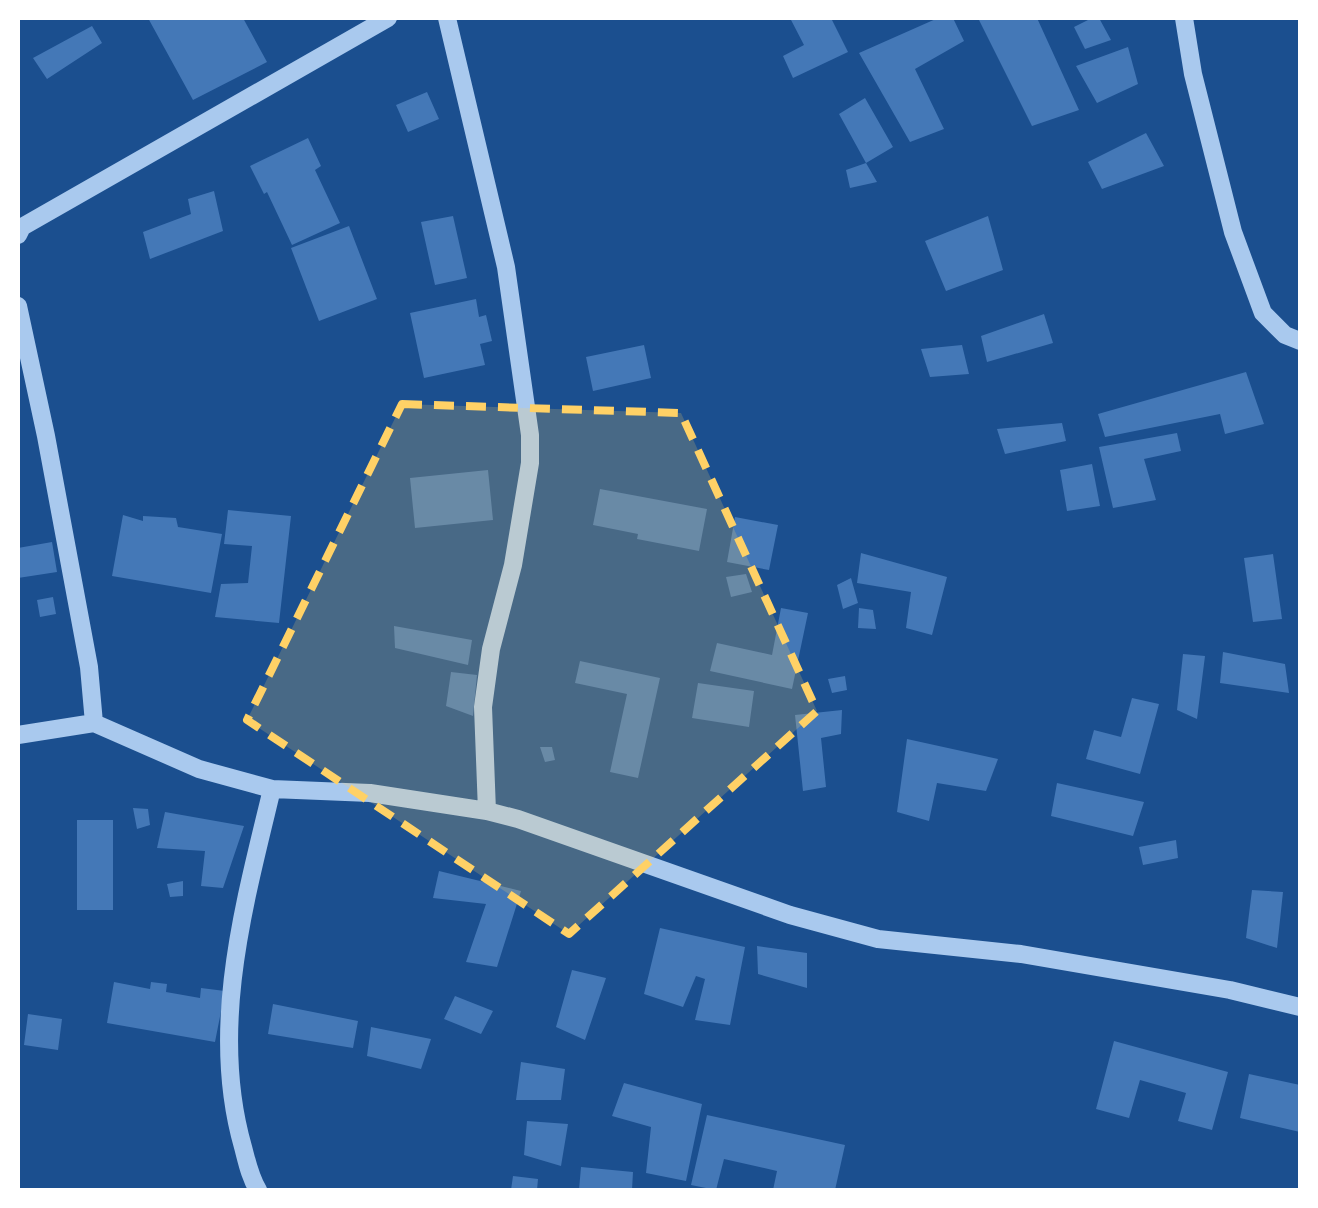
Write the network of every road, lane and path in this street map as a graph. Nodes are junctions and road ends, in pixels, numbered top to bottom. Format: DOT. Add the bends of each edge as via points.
graph roads {
  1 [pos="388,18"];
  2 [pos="447,18"];
  3 [pos="1184,18"];
  4 [pos="18,235"];
  5 [pos="18,306"];
  6 [pos="1300,341"];
  7 [pos="94,723"];
  8 [pos="18,735"];
  9 [pos="272,789"];
  10 [pos="487,811"];
  11 [pos="1300,1007"];
  12 [pos="258,1190"];
  1 -- 4 [label="street"];
  2 -- 10 [label="street" via="506,268 530,434 514,564 483,708"];
  3 -- 6 [label="street" via="1239,248 1262,312"];
  5 -- 7 [label="street" via="86,648"];
  7 -- 8 [label="street"];
  7 -- 9 [label="street" via="199,769"];
  9 -- 10 [label="street" via="370,793"];
  9 -- 12 [label="street" via="228,1004 231,1106"];
  10 -- 11 [label="street" via="878,939 1020,954"];
}
